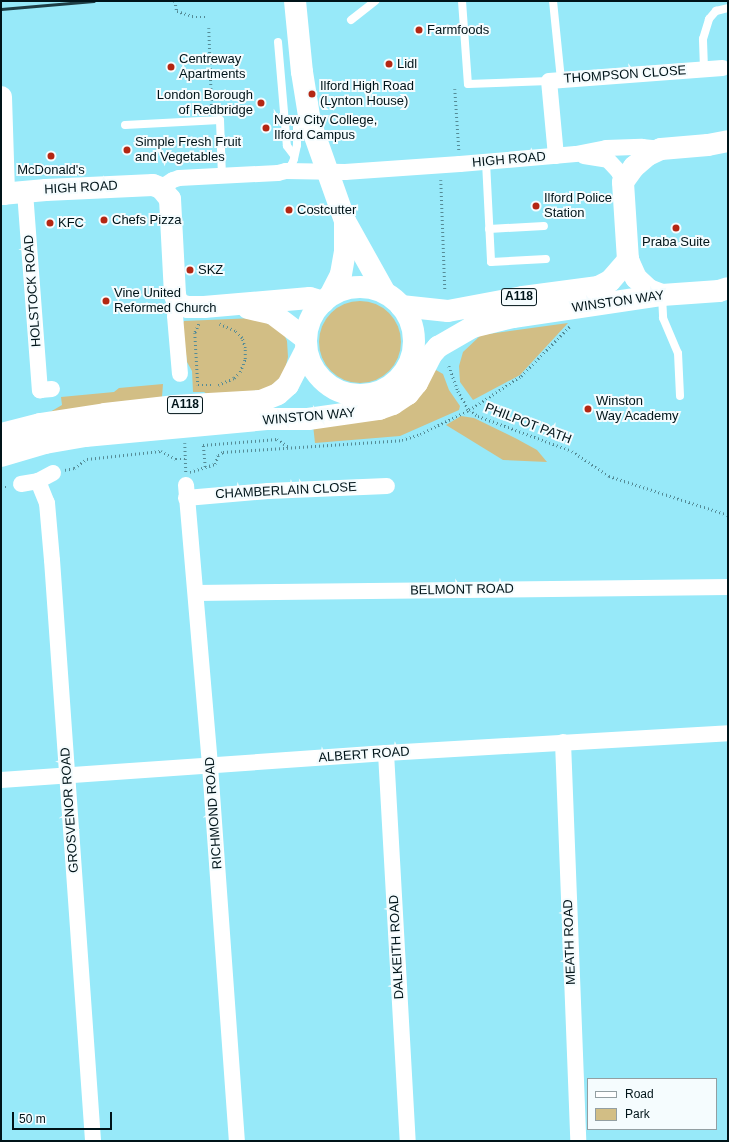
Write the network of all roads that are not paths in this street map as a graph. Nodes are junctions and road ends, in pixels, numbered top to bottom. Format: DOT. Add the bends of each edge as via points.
graph roads {
  1 [pos="295,1"];
  2 [pos="375,1"];
  3 [pos="462,1"];
  4 [pos="553,1"];
  5 [pos="728,8"];
  6 [pos="351,20"];
  7 [pos="278,42"];
  8 [pos="725,67"];
  9 [pos="704,69"];
  10 [pos="555,81"];
  11 [pos="1,98"];
  12 [pos="125,125"];
  13 [pos="296,125"];
  14 [pos="721,146"];
  15 [pos="661,149"];
  16 [pos="293,154"];
  17 [pos="576,154"];
  18 [pos="556,156"];
  19 [pos="486,162"];
  20 [pos="286,171"];
  21 [pos="222,176"];
  22 [pos="623,182"];
  23 [pos="10,193"];
  24 [pos="166,198"];
  25 [pos="345,222"];
  26 [pos="544,226"];
  27 [pos="489,229"];
  28 [pos="546,259"];
  29 [pos="628,260"];
  30 [pos="725,290"];
  31 [pos="384,291"];
  32 [pos="669,295"];
  33 [pos="327,298"];
  34 [pos="178,304"];
  35 [pos="238,305"];
  36 [pos="401,306"];
  37 [pos="472,327"];
  38 [pos="306,345"];
  39 [pos="414,349"];
  40 [pos="180,374"];
  41 [pos="44,392"];
  42 [pos="350,395"];
  43 [pos="680,396"];
  44 [pos="269,419"];
  45 [pos="1,434"];
  46 [pos="1,456"];
  47 [pos="53,473"];
  48 [pos="38,481"];
  49 [pos="186,485"];
  50 [pos="15,486"];
  51 [pos="386,486"];
  52 [pos="728,586"];
  53 [pos="196,593"];
  54 [pos="728,733"];
  55 [pos="563,742"];
  56 [pos="386,753"];
  57 [pos="210,766"];
  58 [pos="67,775"];
  59 [pos="1,780"];
  60 [pos="93,1141"];
  61 [pos="238,1141"];
  62 [pos="408,1141"];
  63 [pos="578,1141"];
  1 -- 25 [label="main road" via="310,122"];
  2 -- 6 [label="lane"];
  3 -- 10 [label="lane" via="468,84"];
  4 -- 10 [label="lane"];
  5 -- 9 [label="lane" via="716,11 709,19 703,39"];
  7 -- 16 [label="lane" via="287,146"];
  8 -- 9 [label="street, THOMPSON CLOSE"];
  9 -- 10 [label="street, THOMPSON CLOSE"];
  10 -- 18 [label="street, THOMPSON CLOSE"];
  11 -- 23 [label="main road"];
  12 -- 21 [label="lane" via="220,120"];
  13 -- 16 [label="lane" via="297,145"];
  14 -- 15 [label="main road, HIGH ROAD"];
  15 -- 17 [label="street, HIGH ROAD" via="606,148"];
  15 -- 22 [label="main road" via="634,166"];
  16 -- 20 [label="lane" via="292,164"];
  17 -- 18 [label="street, HIGH ROAD"];
  17 -- 22 [label="street, HIGH ROAD" via="608,160 619,172"];
  18 -- 19 [label="street, HIGH ROAD"];
  19 -- 20 [label="street, HIGH ROAD" via="464,157 440,165 345,172"];
  19 -- 27 [label="lane"];
  20 -- 21 [label="street"];
  21 -- 24 [label="street" via="178,178 173,180"];
  22 -- 29 [label="main road"];
  23 -- 24 [label="main road, HIGH ROAD" via="153,185"];
  23 -- 41 [label="street, HOLSTOCK ROAD"];
  24 -- 34 [label="main road" via="174,295"];
  25 -- 31 [label="main road"];
  25 -- 33 [label="main road" via="346,252 341,274"];
  26 -- 27 [label="lane"];
  27 -- 28 [label="lane" via="491,262"];
  29 -- 32 [label="main road" via="636,278 649,290"];
  29 -- 36 [label="main road, WINSTON WAY / A118" via="610,281 598,287 448,311"];
  30 -- 32 [label="main road, A118"];
  31 -- 33 [label="main road" via="356,286 341,289"];
  31 -- 36 [label="main road" via="394,297"];
  32 -- 37 [label="main road, WINSTON WAY / A118" via="513,317"];
  32 -- 43 [label="lane" via="663,318 678,353"];
  33 -- 35 [label="main road"];
  33 -- 38 [label="main road" via="311,319"];
  34 -- 35 [label="main road" via="188,307"];
  34 -- 40 [label="street" via="175,316"];
  35 -- 38 [label="main road" via="273,314"];
  36 -- 39 [label="main road" via="414,334"];
  37 -- 39 [label="main road, A118" via="436,333"];
  37 -- 44 [label="main road, WINSTON WAY / A118" via="438,347 417,383 403,399 393,404 308,419"];
  38 -- 42 [label="main road" via="310,363 321,379"];
  38 -- 45 [label="main road, WINSTON WAY / A118" via="288,385 278,394 261,401 174,406 105,414 40,424"];
  39 -- 42 [label="main road" via="406,369 391,386 364,396"];
  42 -- 44 [label="main road, A118" via="328,404"];
  44 -- 46 [label="main road, WINSTON WAY / A118" via="85,436 45,443"];
  47 -- 48 [label="street"];
  48 -- 50 [label="street"];
  48 -- 58 [label="street, GROSVENOR ROAD" via="47,503"];
  49 -- 51 [label="street, CHAMBERLAIN CLOSE" via="268,491"];
  49 -- 53 [label="street, RICHMOND ROAD"];
  52 -- 53 [label="street, BELMONT ROAD"];
  53 -- 57 [label="street, RICHMOND ROAD"];
  54 -- 55 [label="street, ALBERT ROAD"];
  55 -- 56 [label="street, ALBERT ROAD"];
  55 -- 63 [label="street, MEATH ROAD"];
  56 -- 57 [label="street, ALBERT ROAD"];
  56 -- 62 [label="street, DALKEITH ROAD"];
  57 -- 58 [label="street, ALBERT ROAD"];
  57 -- 61 [label="street, RICHMOND ROAD"];
  58 -- 59 [label="street, ALBERT ROAD"];
  58 -- 60 [label="street, GROSVENOR ROAD"];
}
